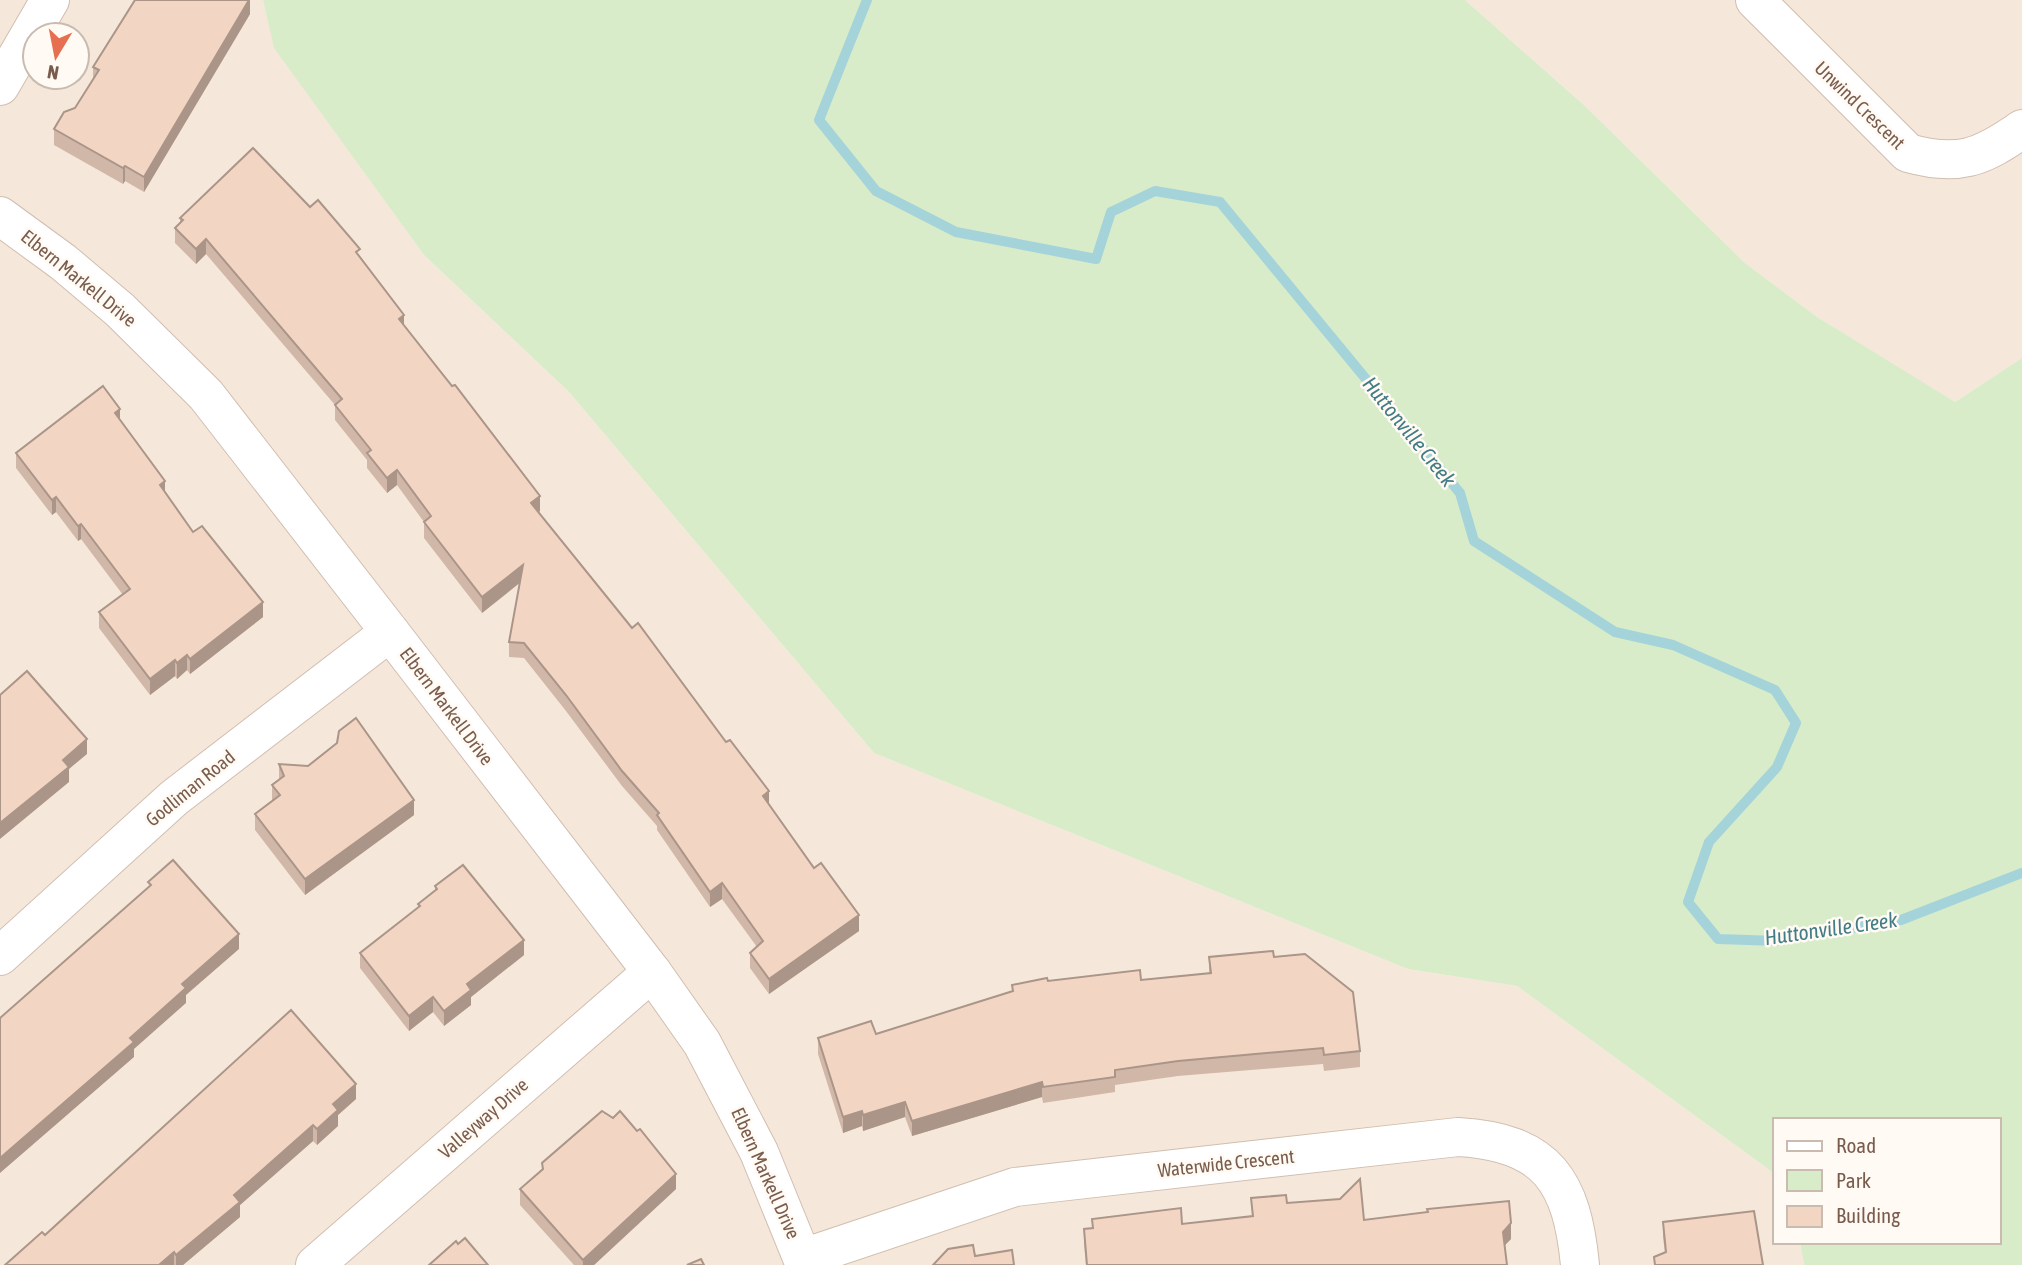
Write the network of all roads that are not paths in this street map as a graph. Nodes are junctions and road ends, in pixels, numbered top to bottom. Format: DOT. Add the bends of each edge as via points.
graph roads {
  1 [pos="50,0"];
  2 [pos="1755,0"];
  3 [pos="0,86"];
  4 [pos="2022,129"];
  5 [pos="0,216"];
  6 [pos="390,632"];
  7 [pos="0,956"];
  8 [pos="652,972"];
  9 [pos="804,1261"];
  10 [pos="315,1265"];
  11 [pos="1580,1265"];
  1 -- 3 [label="street"];
  2 -- 4 [label="street, Unwind Crescent" via="1908,153 1963,160 1990,152"];
  5 -- 6 [label="street, Elbern Markell Drive" via="120,310 187,375"];
  6 -- 7 [label="street, Godliman Road" via="174,798"];
  6 -- 8 [label="street, Elbern Markell Drive"];
  8 -- 9 [label="street, Elbern Markell Drive" via="730,1092"];
  8 -- 10 [label="street, Valleyway Drive"];
  9 -- 11 [label="street, Waterwide Crescent" via="1015,1187 1458,1137 1505,1144 1542,1165 1561,1183 1570,1202"];
}
